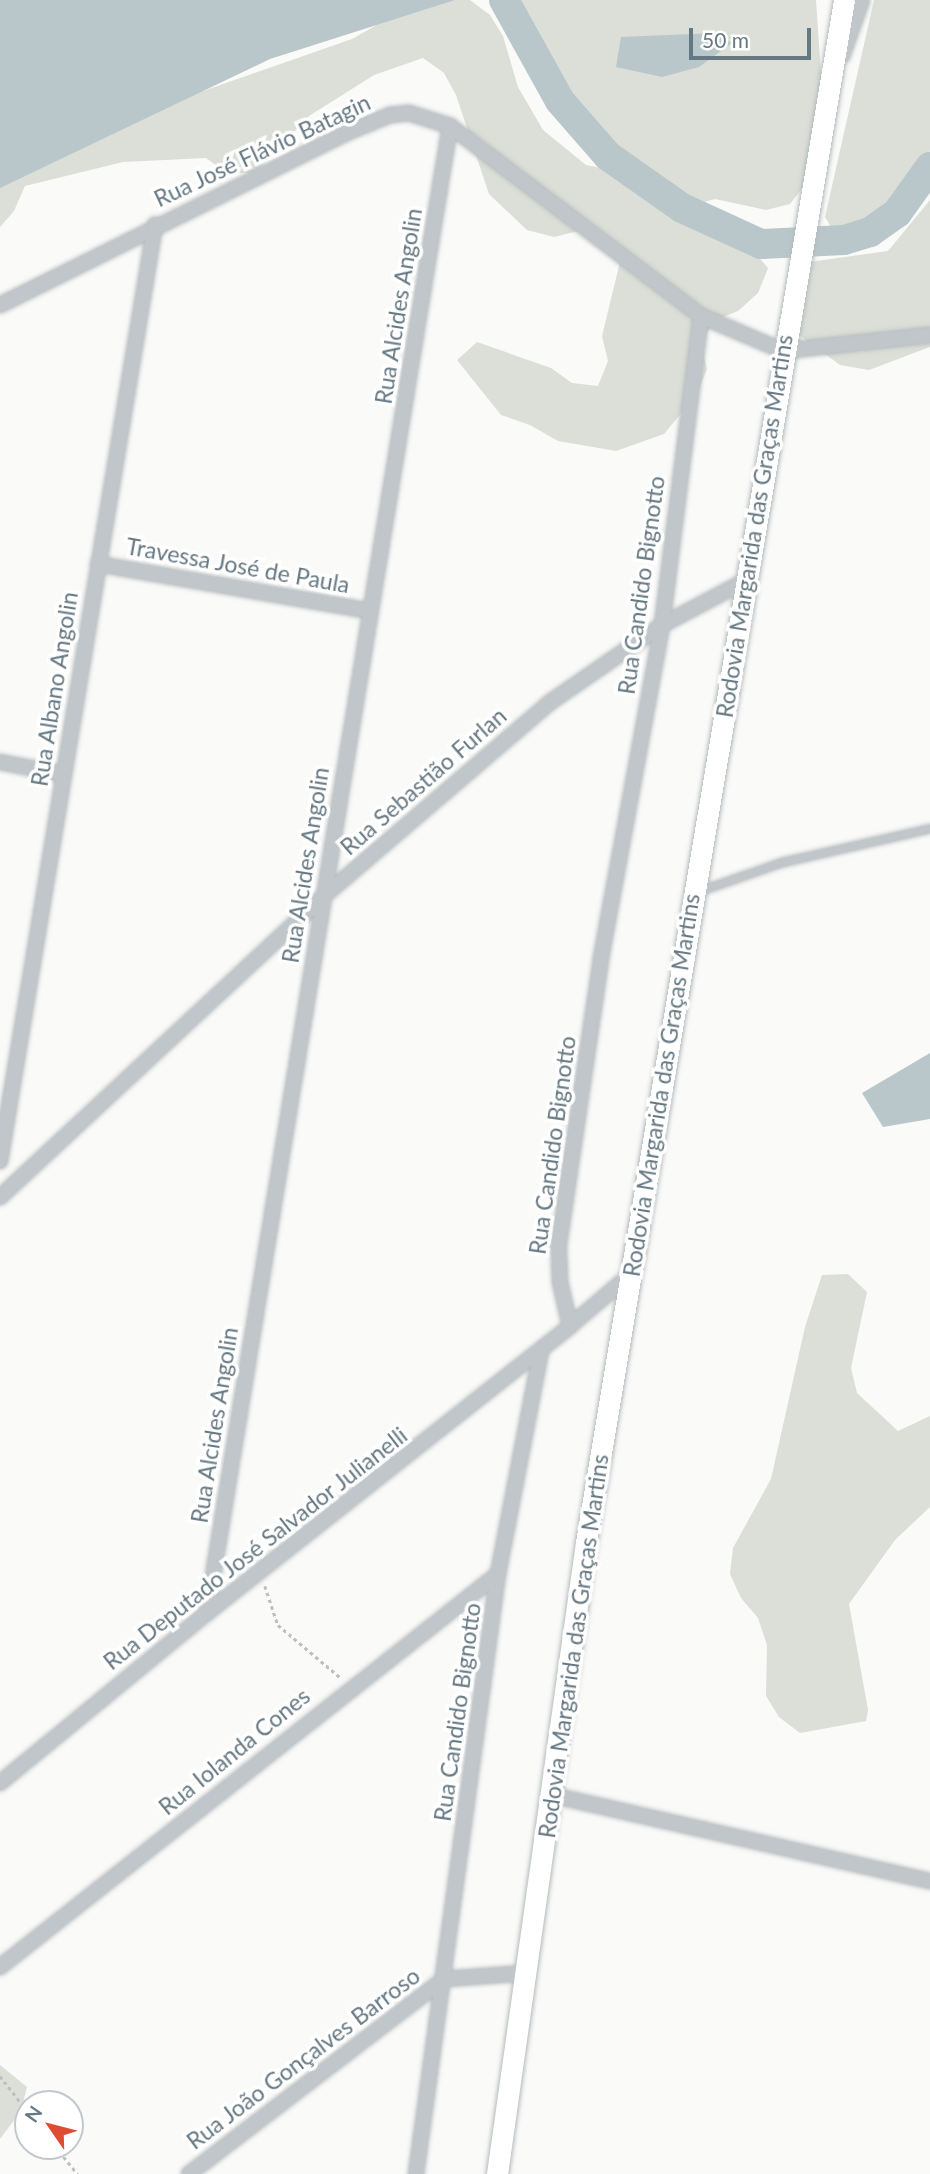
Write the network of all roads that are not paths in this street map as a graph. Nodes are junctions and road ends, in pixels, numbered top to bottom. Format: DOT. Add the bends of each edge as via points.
graph roads {
  1 [pos="844,0"];
  2 [pos="862,0"];
  3 [pos="830,90"];
  4 [pos="450,125"];
  5 [pos="155,225"];
  6 [pos="0,305"];
  7 [pos="701,316"];
  8 [pos="930,335"];
  9 [pos="782,351"];
  10 [pos="98,564"];
  11 [pos="749,579"];
  12 [pos="370,611"];
  13 [pos="662,625"];
  14 [pos="0,762"];
  15 [pos="62,774"];
  16 [pos="930,828"];
  17 [pos="692,893"];
  18 [pos="323,897"];
  19 [pos="0,1161"];
  20 [pos="0,1197"];
  21 [pos="630,1275"];
  22 [pos="570,1325"];
  23 [pos="541,1351"];
  24 [pos="498,1574"];
  25 [pos="206,1612"];
  26 [pos="0,1783"];
  27 [pos="551,1795"];
  28 [pos="930,1881"];
  29 [pos="0,1967"];
  30 [pos="527,1973"];
  31 [pos="444,1979"];
  32 [pos="189,2174"];
  33 [pos="415,2174"];
  34 [pos="497,2174"];
  1 -- 3 [label="main road, Rodovia Margarida das Graças Martins"];
  2 -- 3 [label="street"];
  3 -- 9 [label="main road, Rodovia Margarida das Graças Martins"];
  4 -- 5 [label="street, Rua José Flávio Batagin" via="416,113 390,115"];
  4 -- 7 [label="street, Rua José Flávio Batagin"];
  4 -- 12 [label="street, Rua Alcides Angolin"];
  5 -- 6 [label="street, Rua José Flávio Batagin"];
  5 -- 10 [label="street, Rua Albano Angolin"];
  7 -- 9 [label="street, Rua José Flávio Batagin"];
  7 -- 13 [label="street, Rua Candido Bignotto"];
  8 -- 9 [label="street"];
  9 -- 11 [label="main road, Rodovia Margarida das Graças Martins"];
  10 -- 12 [label="street, Travessa José de Paula"];
  10 -- 15 [label="street, Rua Albano Angolin"];
  11 -- 13 [label="street, Rua Sebastião Furlan"];
  11 -- 17 [label="main road, Rodovia Margarida das Graças Martins"];
  12 -- 18 [label="street, Rua Alcides Angolin"];
  13 -- 18 [label="street, Rua Sebastião Furlan" via="549,703"];
  13 -- 22 [label="street, Rua Candido Bignotto" via="601,958 559,1244 560,1282"];
  14 -- 15 [label="street"];
  15 -- 19 [label="street, Rua Albano Angolin"];
  16 -- 17 [label="lane" via="782,862"];
  17 -- 21 [label="main road, Rodovia Margarida das Graças Martins"];
  18 -- 20 [label="street, Rua Sebastião Furlan"];
  18 -- 25 [label="street, Rua Alcides Angolin"];
  21 -- 22 [label="street"];
  21 -- 27 [label="main road, Rodovia Margarida das Graças Martins"];
  22 -- 23 [label="street"];
  23 -- 24 [label="street, Rua Candido Bignotto"];
  23 -- 25 [label="street, Rua Deputado José Salvador Julianelli"];
  24 -- 29 [label="street, Rua Iolanda Cones"];
  24 -- 31 [label="street, Rua Candido Bignotto"];
  25 -- 26 [label="street, Rua Deputado José Salvador Julianelli"];
  27 -- 28 [label="street"];
  27 -- 30 [label="main road, Rodovia Margarida das Graças Martins"];
  30 -- 31 [label="street"];
  30 -- 34 [label="main road, Rodovia Margarida das Graças Martins"];
  31 -- 32 [label="street, Rua João Gonçalves Barroso"];
  31 -- 33 [label="street, Rua Candido Bignotto"];
}
